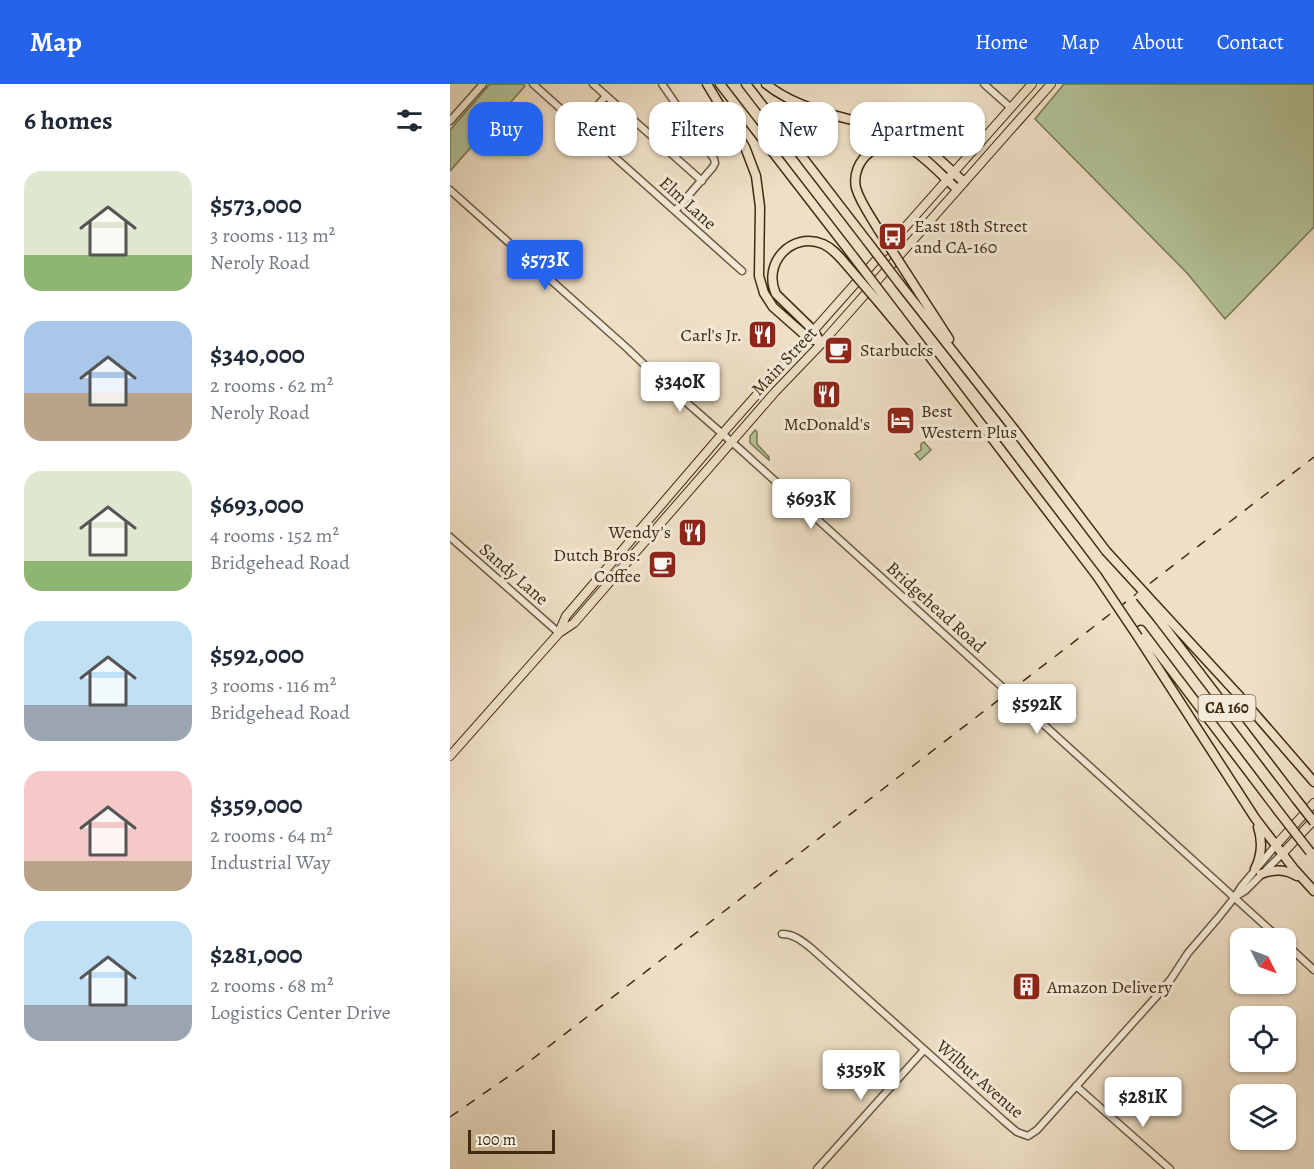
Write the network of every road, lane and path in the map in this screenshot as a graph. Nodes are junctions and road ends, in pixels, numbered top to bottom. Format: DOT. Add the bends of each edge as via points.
graph roads {
  1 [pos="483,84"];
  2 [pos="533,84"];
  3 [pos="593,84"];
  4 [pos="662,84"];
  5 [pos="706,84"];
  6 [pos="720,84"];
  7 [pos="746,84"];
  8 [pos="766,84"];
  9 [pos="984,84"];
  10 [pos="1032,84"];
  11 [pos="1051,84"];
  12 [pos="606,96"];
  13 [pos="601,102"];
  14 [pos="555,103"];
  15 [pos="1011,108"];
  16 [pos="450,121"];
  17 [pos="614,156"];
  18 [pos="953,173"];
  19 [pos="947,180"];
  20 [pos="702,181"];
  21 [pos="961,186"];
  22 [pos="450,190"];
  23 [pos="675,211"];
  24 [pos="742,272"];
  25 [pos="883,301"];
  26 [pos="810,334"];
  27 [pos="822,343"];
  28 [pos="1014,429"];
  29 [pos="722,434"];
  30 [pos="731,442"];
  31 [pos="450,537"];
  32 [pos="1160,615"];
  33 [pos="559,633"];
  34 [pos="1139,633"];
  35 [pos="450,756"];
  36 [pos="1311,775"];
  37 [pos="1314,782"];
  38 [pos="1314,803"];
  39 [pos="1255,818"];
  40 [pos="1314,821"];
  41 [pos="1276,845"];
  42 [pos="1283,854"];
  43 [pos="1312,854"];
  44 [pos="1258,872"];
  45 [pos="1311,888"];
  46 [pos="1234,898"];
  47 [pos="1268,928"];
  48 [pos="782,934"];
  49 [pos="1296,953"];
  50 [pos="1314,970"];
  51 [pos="924,1050"];
  52 [pos="1076,1086"];
  53 [pos="817,1169"];
  54 [pos="1170,1169"];
  1 -- 16 [label="street"];
  2 -- 14 [label="street, Elm Lane"];
  3 -- 12 [label="street"];
  4 -- 20 [label="street" via="714,159 713,168"];
  5 -- 26 [label="highway" via="745,147 756,176 760,207 759,276 764,293 773,307"];
  6 -- 25 [label="highway, bridge"];
  7 -- 28 [label="highway, CA 160, bridge"];
  8 -- 18 [label="highway" via="805,106 907,134"];
  9 -- 15 [label="street"];
  10 -- 15 [label="main road, Main Street"];
  11 -- 21 [label="main road, Main Street"];
  12 -- 13 [label="street"];
  12 -- 20 [label="street"];
  15 -- 18 [label="main road, Main Street"];
  17 -- 23 [label="street, Elm Lane"];
  18 -- 19 [label="main road, Main Street"];
  18 -- 21 [label="highway"];
  19 -- 21 [label="highway"];
  19 -- 26 [label="main road, Main Street"];
  19 -- 28 [label="highway, bridge" via="909,147 894,143 878,146 864,156 857,171 856,188 878,230 951,342 1007,414"];
  20 -- 23 [label="street"];
  21 -- 27 [label="main road, Main Street"];
  22 -- 29 [label="street, Bridgehead Road"];
  23 -- 24 [label="street, Elm Lane"];
  25 -- 26 [label="highway, bridge" via="829,248 815,242 793,245 776,262 772,287"];
  25 -- 34 [label="highway, bridge"];
  26 -- 27 [label="highway"];
  26 -- 29 [label="main road, Main Street"];
  27 -- 30 [label="main road, Main Street"];
  28 -- 32 [label="highway, CA 160, bridge"];
  29 -- 30 [label="street, Bridgehead Road"];
  29 -- 33 [label="main road, Main Street" via="566,616"];
  30 -- 33 [label="main road, Main Street" via="574,623"];
  30 -- 46 [label="street, Bridgehead Road"];
  31 -- 33 [label="street, Sandy Lane"];
  32 -- 36 [label="highway"];
  32 -- 40 [label="highway, CA 160, bridge"];
  33 -- 35 [label="main road, Main Street"];
  34 -- 39 [label="highway"];
  34 -- 43 [label="highway, CA 160, bridge"];
  36 -- 37 [label="highway"];
  38 -- 41 [label="main road, Wilbur Avenue"];
  39 -- 41 [label="highway"];
  39 -- 44 [label="highway" via="1262,841"];
  40 -- 42 [label="main road, Wilbur Avenue"];
  41 -- 42 [label="highway"];
  41 -- 44 [label="street, Wilbur Avenue"];
  42 -- 44 [label="street, Wilbur Avenue"];
  42 -- 45 [label="highway"];
  44 -- 45 [label="highway" via="1286,871"];
  44 -- 46 [label="street, Wilbur Avenue"];
  46 -- 47 [label="street, Bridgehead Road"];
  46 -- 52 [label="street, Wilbur Avenue" via="1156,997"];
  48 -- 51 [label="street, Wilbur Avenue" via="799,938 812,948"];
  49 -- 50 [label="street"];
  51 -- 52 [label="street, Wilbur Avenue" via="1017,1132 1028,1136"];
  51 -- 53 [label="street"];
  52 -- 54 [label="street"];
}
